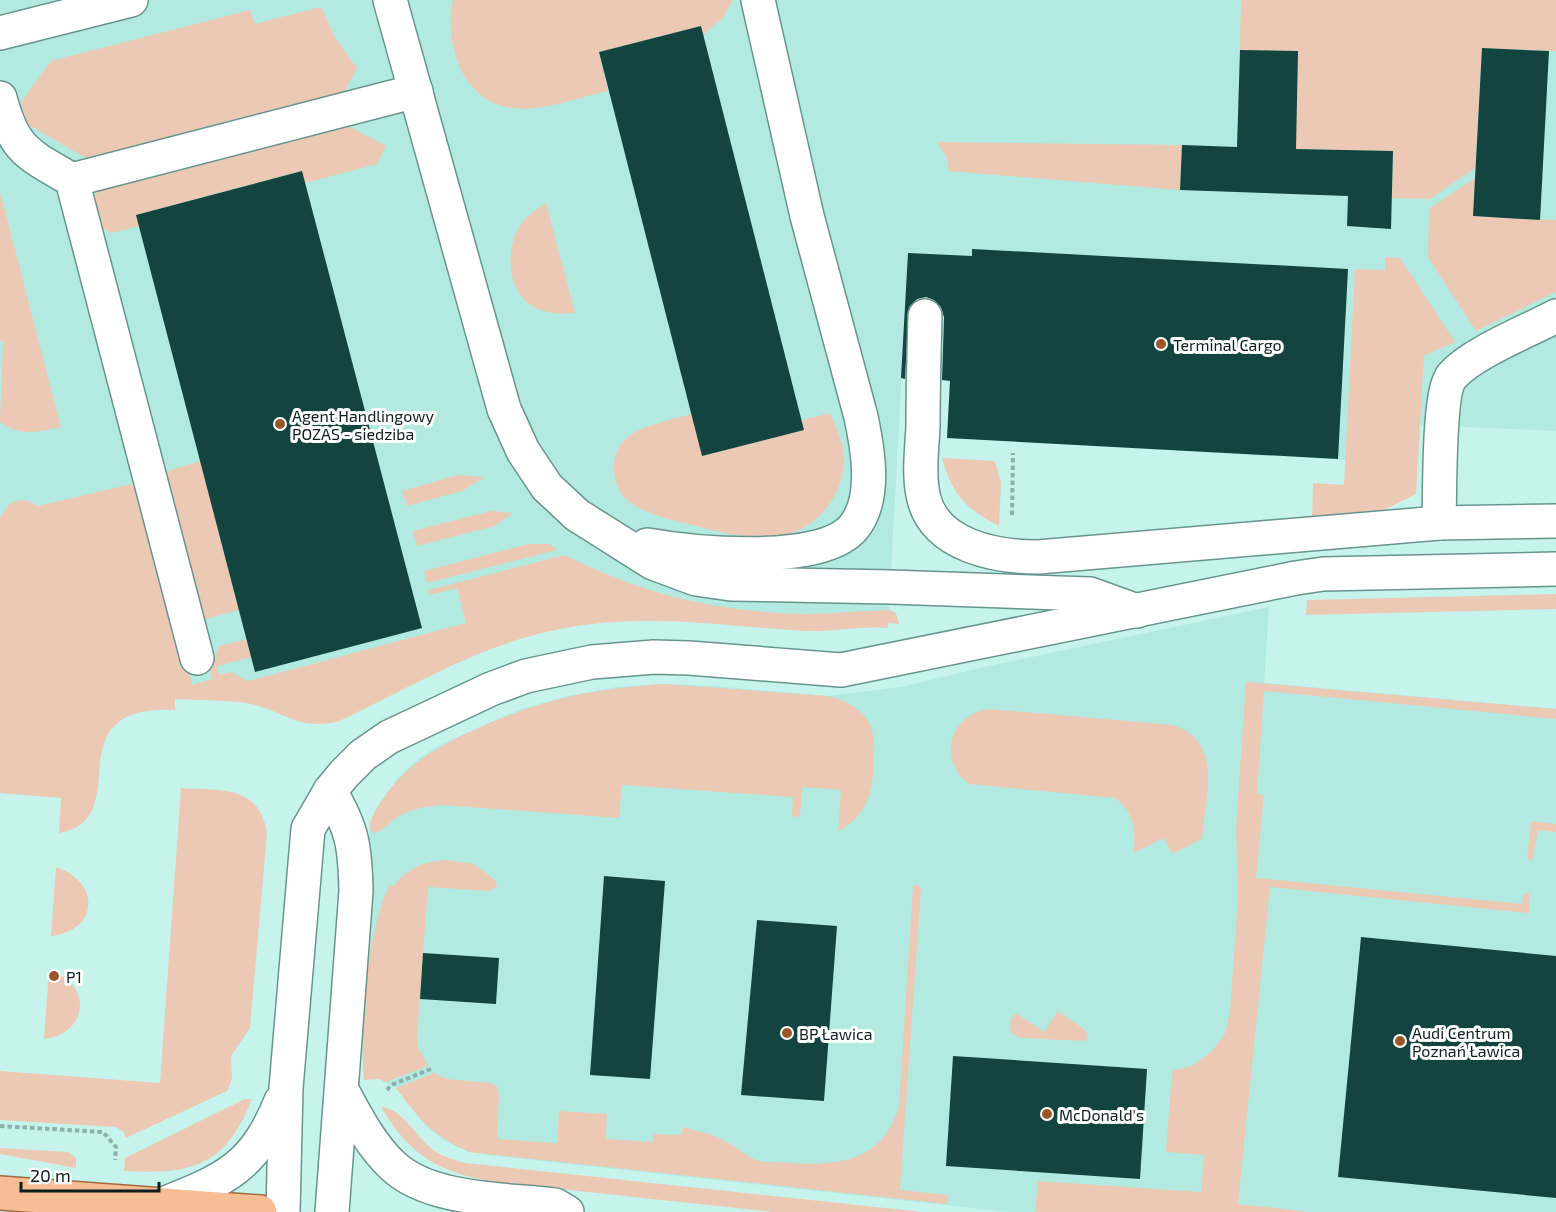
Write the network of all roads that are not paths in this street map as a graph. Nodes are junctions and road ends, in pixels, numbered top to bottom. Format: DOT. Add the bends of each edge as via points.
graph roads {
  1 [pos="131,0"];
  2 [pos="390,0"];
  3 [pos="758,0"];
  4 [pos="0,33"];
  5 [pos="416,91"];
  6 [pos="0,98"];
  7 [pos="72,180"];
  8 [pos="925,315"];
  9 [pos="1556,316"];
  10 [pos="1556,521"];
  11 [pos="1439,523"];
  12 [pos="616,540"];
  13 [pos="1556,569"];
  14 [pos="1138,611"];
  15 [pos="197,658"];
  16 [pos="330,792"];
  17 [pos="286,1088"];
  18 [pos="343,1092"];
  19 [pos="0,1193"];
  20 [pos="161,1204"];
  21 [pos="260,1212"];
  22 [pos="283,1212"];
  23 [pos="332,1212"];
  24 [pos="567,1212"];
  1 -- 4 [label="street"];
  2 -- 5 [label="street"];
  3 -- 12 [label="street" via="807,216 867,444 865,506 853,528 838,540 815,549 741,554 688,552"];
  5 -- 7 [label="street"];
  5 -- 12 [label="street" via="504,409 518,441 547,488 577,515"];
  6 -- 7 [label="street" via="8,127 24,152"];
  7 -- 15 [label="street"];
  8 -- 11 [label="street" via="923,498 939,525 959,542 1005,555 1038,557"];
  9 -- 11 [label="street" via="1463,365 1450,378 1441,427"];
  10 -- 11 [label="street"];
  12 -- 14 [label="street" via="653,563 696,579 731,584 1090,594"];
  13 -- 14 [label="street" via="1323,574"];
  14 -- 16 [label="street" via="841,670 654,657 559,669 491,689 418,721 363,755"];
  16 -- 17 [label="street" via="308,829 305,847"];
  16 -- 18 [label="street" via="351,831 356,857"];
  17 -- 20 [label="street" via="270,1129 250,1156 216,1183"];
  17 -- 22 [label="street"];
  18 -- 23 [label="street"];
  18 -- 24 [label="street" via="363,1129 392,1165 416,1182 437,1191 555,1205"];
  19 -- 20 [label="main road"];
  20 -- 21 [label="main road"];
}
